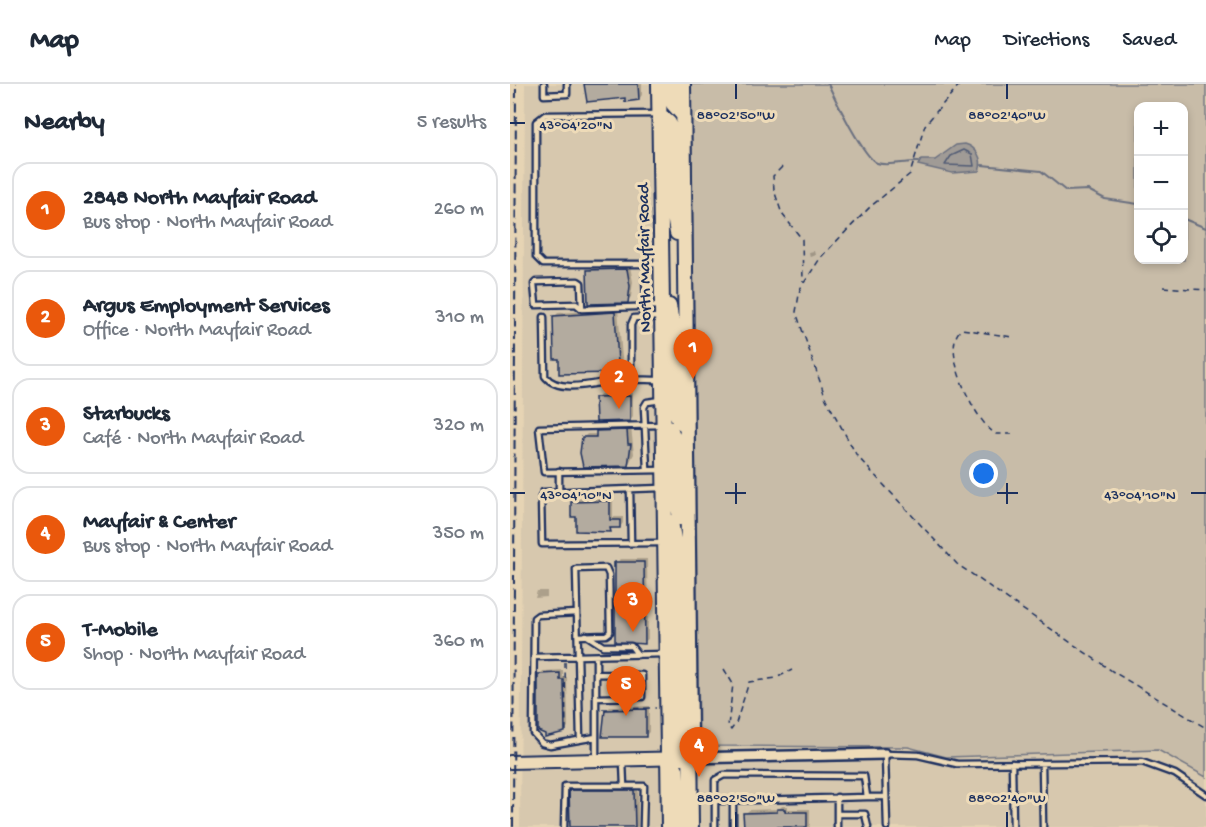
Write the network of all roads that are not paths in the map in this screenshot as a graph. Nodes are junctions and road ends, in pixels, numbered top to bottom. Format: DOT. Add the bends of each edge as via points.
graph roads {
  1 [pos="544,84"];
  2 [pos="567,84"];
  3 [pos="659,84"];
  4 [pos="672,84"];
  5 [pos="683,84"];
  6 [pos="659,114"];
  7 [pos="683,115"];
  8 [pos="662,264"];
  9 [pos="684,270"];
  10 [pos="645,276"];
  11 [pos="646,307"];
  12 [pos="582,309"];
  13 [pos="662,311"];
  14 [pos="544,317"];
  15 [pos="631,380"];
  16 [pos="663,380"];
  17 [pos="663,399"];
  18 [pos="664,425"];
  19 [pos="685,425"];
  20 [pos="644,426"];
  21 [pos="647,469"];
  22 [pos="664,470"];
  23 [pos="559,471"];
  24 [pos="664,488"];
  25 [pos="630,489"];
  26 [pos="559,491"];
  27 [pos="631,543"];
  28 [pos="665,543"];
  29 [pos="687,553"];
  30 [pos="577,614"];
  31 [pos="586,635"];
  32 [pos="578,636"];
  33 [pos="667,654"];
  34 [pos="638,655"];
  35 [pos="579,656"];
  36 [pos="596,656"];
  37 [pos="534,657"];
  38 [pos="596,674"];
  39 [pos="596,698"];
  40 [pos="596,737"];
  41 [pos="579,740"];
  42 [pos="885,754"];
  43 [pos="668,758"];
  44 [pos="689,758"];
  45 [pos="623,759"];
  46 [pos="596,760"];
  47 [pos="510,762"];
  48 [pos="1012,763"];
  49 [pos="1042,763"];
  50 [pos="624,786"];
  51 [pos="1206,795"];
  52 [pos="837,797"];
  53 [pos="867,797"];
  54 [pos="886,797"];
  55 [pos="733,800"];
  56 [pos="715,801"];
  57 [pos="837,814"];
  58 [pos="564,827"];
  59 [pos="643,827"];
  60 [pos="669,827"];
  61 [pos="679,827"];
  62 [pos="691,827"];
  63 [pos="715,827"];
  64 [pos="733,827"];
  65 [pos="837,827"];
  66 [pos="868,827"];
  67 [pos="887,827"];
  68 [pos="1014,827"];
  69 [pos="1043,827"];
  1 -- 2 [label="lane" via="544,95 567,94"];
  3 -- 6 [label="main road, North Mayfair Road"];
  4 -- 7 [label="main road" via="673,104"];
  5 -- 7 [label="main road"];
  6 -- 8 [label="main road, North Mayfair Road"];
  6 -- 8 [label="lane" via="545,115 536,122 536,257 543,264"];
  6 -- 9 [label="main road" via="672,130 672,204"];
  7 -- 9 [label="main road"];
  8 -- 13 [label="main road, North Mayfair Road"];
  8 -- 19 [label="main road" via="674,334 674,407"];
  9 -- 19 [label="main road"];
  10 -- 11 [label="lane"];
  11 -- 12 [label="lane"];
  11 -- 13 [label="lane"];
  12 -- 12 [label="lane" via="576,304 536,305 534,284 578,281"];
  13 -- 15 [label="lane" via="634,318"];
  13 -- 16 [label="main road, North Mayfair Road"];
  14 -- 15 [label="lane" via="545,376 549,381 557,385"];
  15 -- 16 [label="lane"];
  16 -- 17 [label="main road, North Mayfair Road"];
  17 -- 18 [label="main road, North Mayfair Road"];
  17 -- 20 [label="lane" via="645,404"];
  18 -- 20 [label="lane"];
  18 -- 22 [label="main road, North Mayfair Road"];
  18 -- 29 [label="main road" via="675,441 675,494"];
  19 -- 29 [label="main road"];
  20 -- 21 [label="lane"];
  20 -- 23 [label="lane" via="539,428 543,470"];
  21 -- 22 [label="lane"];
  21 -- 23 [label="lane"];
  22 -- 24 [label="main road, North Mayfair Road"];
  23 -- 26 [label="lane"];
  24 -- 25 [label="lane"];
  24 -- 28 [label="main road, North Mayfair Road"];
  24 -- 44 [label="main road" via="677,557 677,739 679,749"];
  25 -- 26 [label="lane"];
  25 -- 27 [label="lane"];
  26 -- 27 [label="lane" via="541,495 542,544"];
  27 -- 28 [label="lane"];
  28 -- 33 [label="main road, North Mayfair Road"];
  29 -- 44 [label="main road"];
  30 -- 31 [label="lane" via="576,569 606,568 610,632"];
  30 -- 32 [label="lane"];
  30 -- 37 [label="lane" via="534,618"];
  31 -- 32 [label="lane"];
  31 -- 34 [label="lane" via="603,646 631,646"];
  32 -- 35 [label="lane"];
  33 -- 34 [label="lane"];
  33 -- 43 [label="main road, North Mayfair Road"];
  34 -- 36 [label="lane"];
  35 -- 36 [label="lane"];
  35 -- 37 [label="lane"];
  35 -- 41 [label="lane"];
  36 -- 38 [label="lane"];
  37 -- 41 [label="lane" via="536,739 550,745"];
  38 -- 39 [label="lane"];
  38 -- 39 [label="lane" via="642,675 643,690 642,697"];
  39 -- 40 [label="lane"];
  40 -- 41 [label="lane"];
  40 -- 46 [label="lane"];
  42 -- 44 [label="street"];
  42 -- 48 [label="lane" via="918,755 957,764"];
  42 -- 54 [label="lane"];
  43 -- 44 [label="street"];
  43 -- 45 [label="street"];
  43 -- 60 [label="main road, North Mayfair Road"];
  43 -- 61 [label="main road" via="678,778"];
  44 -- 62 [label="main road"];
  45 -- 46 [label="street"];
  45 -- 50 [label="lane"];
  46 -- 47 [label="street"];
  48 -- 49 [label="lane"];
  48 -- 68 [label="lane"];
  49 -- 51 [label="lane" via="1142,762 1175,774"];
  49 -- 69 [label="lane"];
  50 -- 58 [label="lane" via="565,786"];
  50 -- 59 [label="lane" via="644,786"];
  52 -- 53 [label="lane"];
  52 -- 55 [label="lane"];
  52 -- 57 [label="lane"];
  53 -- 54 [label="lane"];
  53 -- 56 [label="lane" via="864,776 724,775 715,780"];
  54 -- 67 [label="lane"];
  55 -- 56 [label="lane"];
  55 -- 64 [label="lane"];
  56 -- 63 [label="lane"];
  57 -- 65 [label="lane"];
  57 -- 66 [label="lane" via="865,814"];
}
